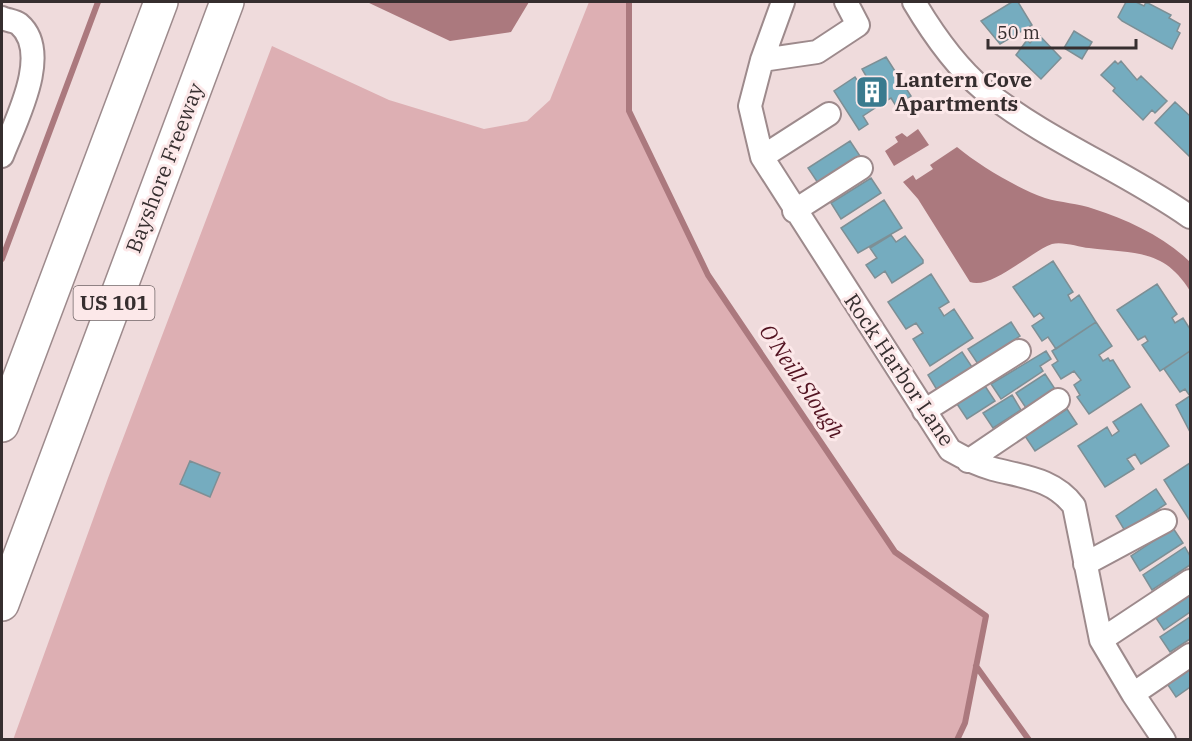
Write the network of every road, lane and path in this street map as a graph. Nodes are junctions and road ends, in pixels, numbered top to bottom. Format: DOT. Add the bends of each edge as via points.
graph roads {
  1 [pos="161,2"];
  2 [pos="227,2"];
  3 [pos="783,2"];
  4 [pos="846,2"];
  5 [pos="914,2"];
  6 [pos="2,18"];
  7 [pos="762,60"];
  8 [pos="829,114"];
  9 [pos="2,156"];
  10 [pos="762,157"];
  11 [pos="861,168"];
  12 [pos="794,211"];
  13 [pos="1191,217"];
  14 [pos="1019,351"];
  15 [pos="1058,400"];
  16 [pos="924,411"];
  17 [pos="2,425"];
  18 [pos="968,460"];
  19 [pos="1165,520"];
  20 [pos="1085,564"];
  21 [pos="1191,581"];
  22 [pos="2,604"];
  23 [pos="1101,640"];
  24 [pos="1191,655"];
  25 [pos="1132,694"];
  26 [pos="1164,740"];
  1 -- 17 [label="highway, US 101"];
  2 -- 22 [label="highway, Bayshore Freeway / US 101"];
  3 -- 7 [label="street, Rock Harbor Lane"];
  4 -- 7 [label="street" via="858,25 817,51"];
  5 -- 13 [label="street" via="958,65 984,90 1042,130"];
  6 -- 9 [label="street" via="19,24 32,44 32,76"];
  7 -- 10 [label="street, Rock Harbor Lane" via="750,106"];
  8 -- 10 [label="street"];
  10 -- 12 [label="street, Rock Harbor Lane"];
  11 -- 12 [label="street"];
  12 -- 16 [label="street, Rock Harbor Lane"];
  14 -- 16 [label="street"];
  15 -- 18 [label="street"];
  16 -- 18 [label="street, Rock Harbor Lane" via="950,450"];
  18 -- 20 [label="street, Rock Harbor Lane" via="1051,485 1064,493 1074,506"];
  19 -- 20 [label="street"];
  20 -- 23 [label="street, Rock Harbor Lane"];
  21 -- 23 [label="street"];
  23 -- 25 [label="street, Rock Harbor Lane"];
  24 -- 25 [label="street"];
  25 -- 26 [label="street, Rock Harbor Lane"];
}
